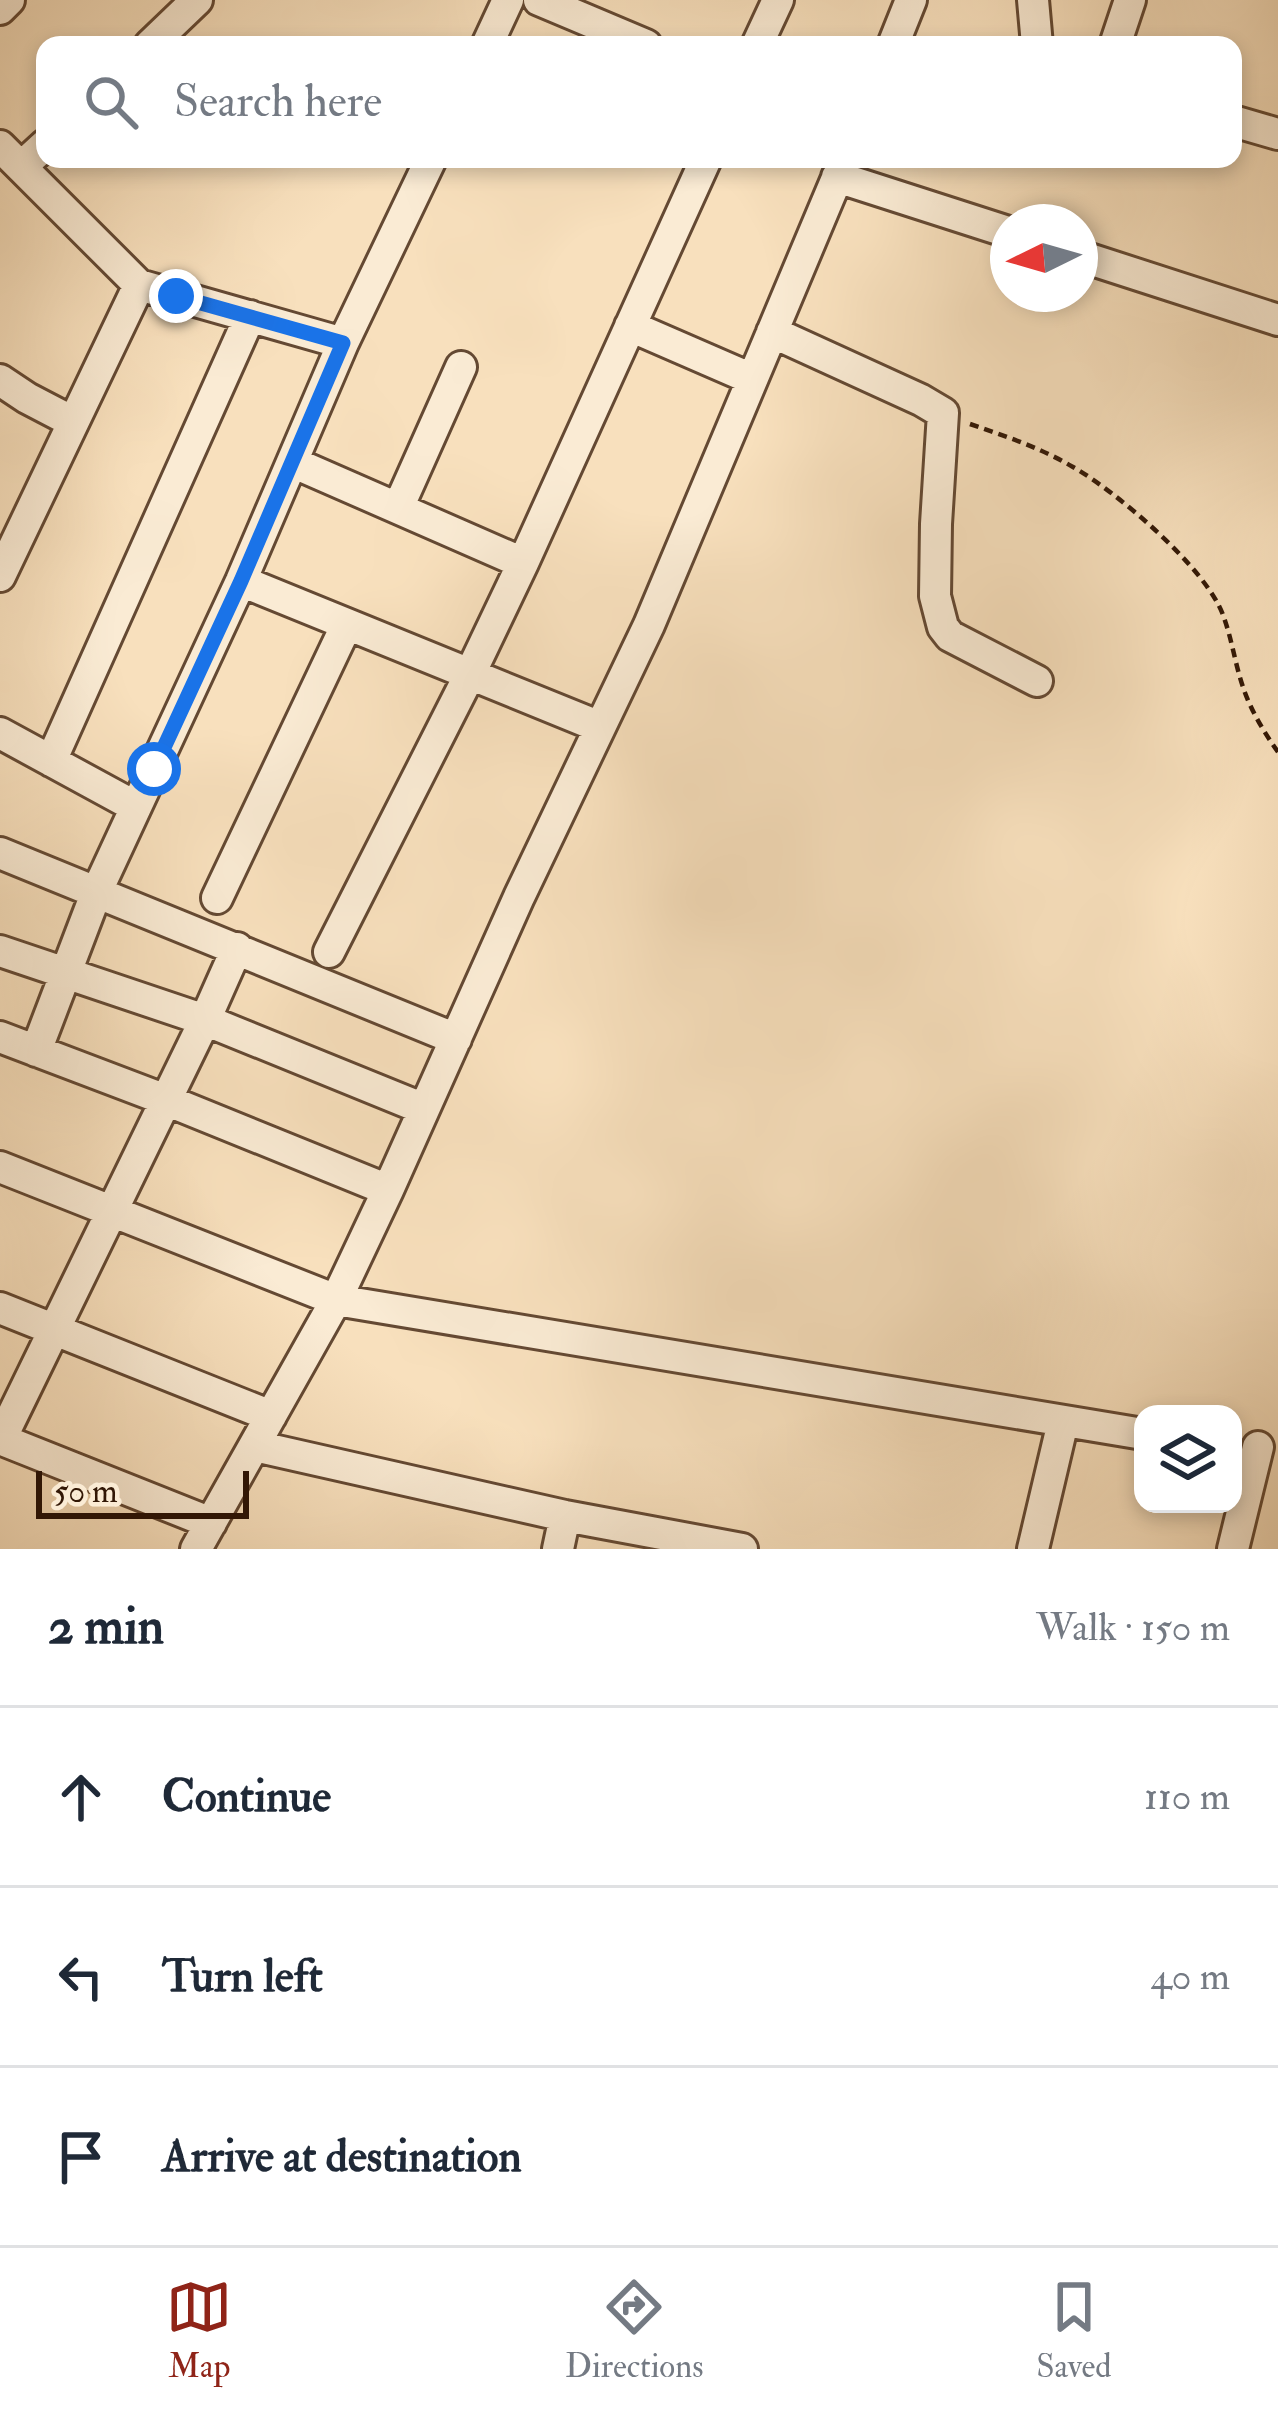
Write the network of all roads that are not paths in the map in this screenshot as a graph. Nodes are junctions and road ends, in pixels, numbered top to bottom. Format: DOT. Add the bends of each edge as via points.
graph roads {
  1 [pos="10,0"];
  2 [pos="197,0"];
  3 [pos="508,0"];
  4 [pos="539,0"];
  5 [pos="778,0"];
  6 [pos="911,0"];
  7 [pos="1033,0"];
  8 [pos="1130,0"];
  9 [pos="0,9"];
  10 [pos="159,36"];
  11 [pos="491,36"];
  12 [pos="616,36"];
  13 [pos="761,36"];
  14 [pos="897,36"];
  15 [pos="1036,36"];
  16 [pos="1118,36"];
  17 [pos="1242,124"];
  18 [pos="1278,134"];
  19 [pos="11,157"];
  20 [pos="427,168"];
  21 [pos="702,168"];
  22 [pos="841,168"];
  23 [pos="990,225"];
  24 [pos="1098,262"];
  25 [pos="140,285"];
  26 [pos="250,316"];
  27 [pos="1278,320"];
  28 [pos="630,326"];
  29 [pos="772,332"];
  30 [pos="343,343"];
  31 [pos="461,367"];
  32 [pos="752,379"];
  33 [pos="0,380"];
  34 [pos="74,422"];
  35 [pos="292,462"];
  36 [pos="398,508"];
  37 [pos="524,563"];
  38 [pos="0,576"];
  39 [pos="241,581"];
  40 [pos="347,624"];
  41 [pos="470,674"];
  42 [pos="1037,681"];
  43 [pos="600,727"];
  44 [pos="0,733"];
  45 [pos="51,761"];
  46 [pos="136,807"];
  47 [pos="0,853"];
  48 [pos="97,891"];
  49 [pos="217,898"];
  50 [pos="237,948"];
  51 [pos="0,951"];
  52 [pos="329,952"];
  53 [pos="65,973"];
  54 [pos="205,1019"];
  55 [pos="0,1037"];
  56 [pos="456,1039"];
  57 [pos="36,1051"];
  58 [pos="166,1100"];
  59 [pos="424,1109"];
  60 [pos="0,1167"];
  61 [pos="388,1190"];
  62 [pos="112,1210"];
  63 [pos="336,1300"];
  64 [pos="0,1309"];
  65 [pos="55,1330"];
  66 [pos="271,1416"];
  67 [pos="1063,1422"];
  68 [pos="1134,1433"];
  69 [pos="1,1439"];
  70 [pos="255,1446"];
  71 [pos="1256,1447"];
  72 [pos="566,1516"];
  73 [pos="204,1536"];
  74 [pos="734,1548"];
  75 [pos="558,1549"];
  76 [pos="1033,1549"];
  77 [pos="1233,1549"];
  1 -- 9 [label="street"];
  2 -- 10 [label="street"];
  3 -- 11 [label="street"];
  4 -- 12 [label="street"];
  5 -- 13 [label="street"];
  6 -- 14 [label="street"];
  7 -- 15 [label="street"];
  8 -- 16 [label="street"];
  17 -- 18 [label="street"];
  19 -- 25 [label="street"];
  20 -- 30 [label="street"];
  21 -- 28 [label="street"];
  22 -- 23 [label="street"];
  22 -- 29 [label="street"];
  24 -- 27 [label="street"];
  25 -- 26 [label="street"];
  25 -- 34 [label="street"];
  26 -- 30 [label="street"];
  26 -- 45 [label="street"];
  28 -- 32 [label="street"];
  28 -- 37 [label="street"];
  29 -- 32 [label="street"];
  29 -- 42 [label="street" via="943,413 935,596 943,627"];
  30 -- 35 [label="street"];
  31 -- 36 [label="street"];
  32 -- 43 [label="street"];
  33 -- 34 [label="street"];
  34 -- 38 [label="street"];
  35 -- 36 [label="street"];
  35 -- 39 [label="street"];
  36 -- 37 [label="street"];
  37 -- 41 [label="street"];
  39 -- 40 [label="street"];
  39 -- 46 [label="street"];
  40 -- 41 [label="street"];
  40 -- 49 [label="street"];
  41 -- 43 [label="street"];
  41 -- 52 [label="street"];
  43 -- 56 [label="street"];
  44 -- 45 [label="street"];
  45 -- 46 [label="street"];
  46 -- 48 [label="street"];
  47 -- 48 [label="street"];
  48 -- 50 [label="street"];
  48 -- 53 [label="street"];
  50 -- 54 [label="street"];
  50 -- 56 [label="street"];
  51 -- 53 [label="street"];
  53 -- 54 [label="street"];
  53 -- 57 [label="street"];
  54 -- 58 [label="street"];
  54 -- 59 [label="street"];
  55 -- 57 [label="street"];
  56 -- 59 [label="street"];
  57 -- 58 [label="street"];
  58 -- 61 [label="street"];
  58 -- 62 [label="street"];
  59 -- 61 [label="street"];
  60 -- 62 [label="street"];
  61 -- 63 [label="street"];
  62 -- 63 [label="street"];
  62 -- 65 [label="street"];
  63 -- 66 [label="street"];
  63 -- 67 [label="street"];
  64 -- 65 [label="street"];
  65 -- 66 [label="street"];
  65 -- 69 [label="street"];
  66 -- 70 [label="street"];
  67 -- 68 [label="street"];
  67 -- 76 [label="street"];
  69 -- 73 [label="street"];
  70 -- 72 [label="street"];
  70 -- 73 [label="street"];
  71 -- 77 [label="street"];
  72 -- 74 [label="street"];
  72 -- 75 [label="street"];
}
